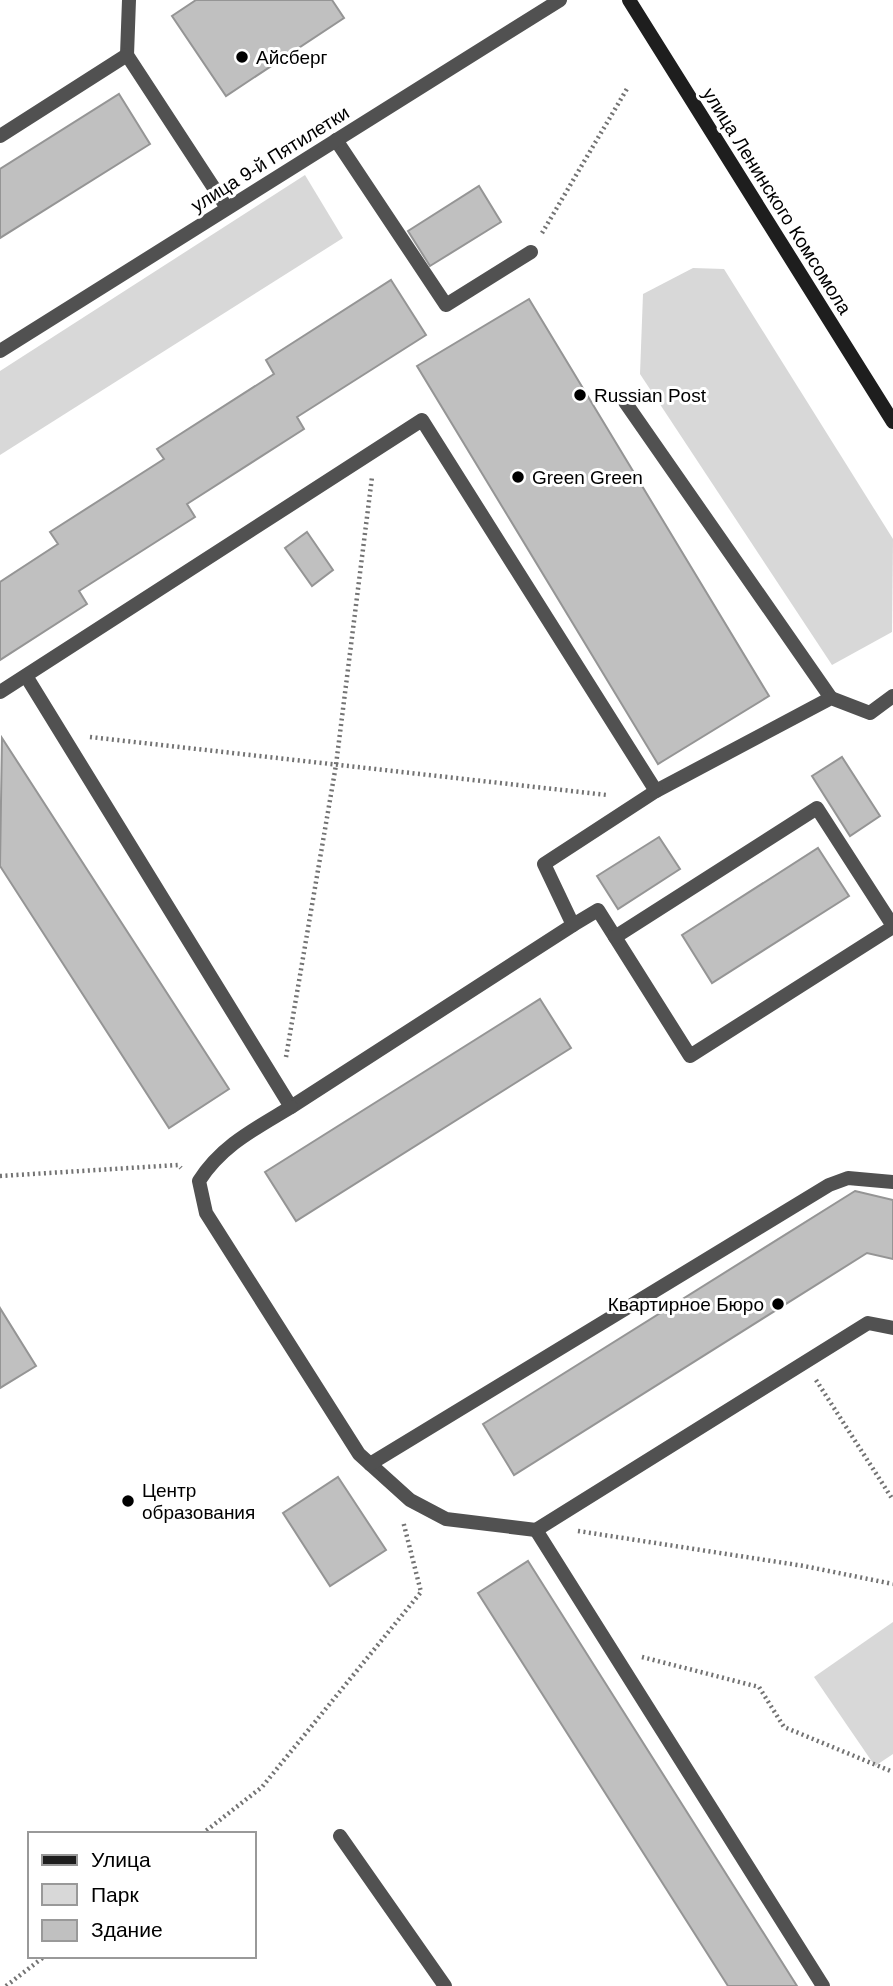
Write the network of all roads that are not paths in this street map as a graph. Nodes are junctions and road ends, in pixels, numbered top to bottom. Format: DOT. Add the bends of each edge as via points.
graph roads {
  1 [pos="129,0"];
  2 [pos="560,0"];
  3 [pos="629,0"];
  4 [pos="127,55"];
  5 [pos="0,136"];
  6 [pos="336,140"];
  7 [pos="227,208"];
  8 [pos="531,251"];
  9 [pos="0,351"];
  10 [pos="625,402"];
  11 [pos="893,422"];
  12 [pos="26,676"];
  13 [pos="0,692"];
  14 [pos="893,696"];
  15 [pos="831,698"];
  16 [pos="650,795"];
  17 [pos="573,925"];
  18 [pos="893,927"];
  19 [pos="615,937"];
  20 [pos="291,1107"];
  21 [pos="893,1182"];
  22 [pos="893,1328"];
  23 [pos="370,1464"];
  24 [pos="536,1530"];
  25 [pos="341,1836"];
  26 [pos="445,1986"];
  27 [pos="823,1986"];
  1 -- 4 [label="street"];
  2 -- 6 [label="street, улица 9-й Пятилетки"];
  3 -- 11 [label="main road, улица Ленинского Комсомола"];
  4 -- 5 [label="street"];
  4 -- 7 [label="street"];
  6 -- 7 [label="street, улица 9-й Пятилетки"];
  6 -- 8 [label="street" via="446,305"];
  7 -- 9 [label="street, улица 9-й Пятилетки"];
  10 -- 15 [label="street"];
  12 -- 13 [label="street"];
  12 -- 16 [label="street" via="422,420"];
  12 -- 20 [label="street"];
  14 -- 15 [label="street" via="870,713"];
  15 -- 16 [label="street"];
  16 -- 17 [label="street" via="544,864"];
  17 -- 19 [label="street" via="598,910"];
  17 -- 20 [label="street"];
  18 -- 19 [label="street" via="691,1056"];
  18 -- 19 [label="street" via="817,808"];
  20 -- 23 [label="street" via="228,1146 208,1166 199,1181 206,1213 359,1454"];
  21 -- 23 [label="street" via="848,1178 829,1185"];
  22 -- 24 [label="street" via="868,1323"];
  23 -- 24 [label="street" via="410,1500 446,1519"];
  24 -- 27 [label="street"];
  25 -- 26 [label="street"];
}
